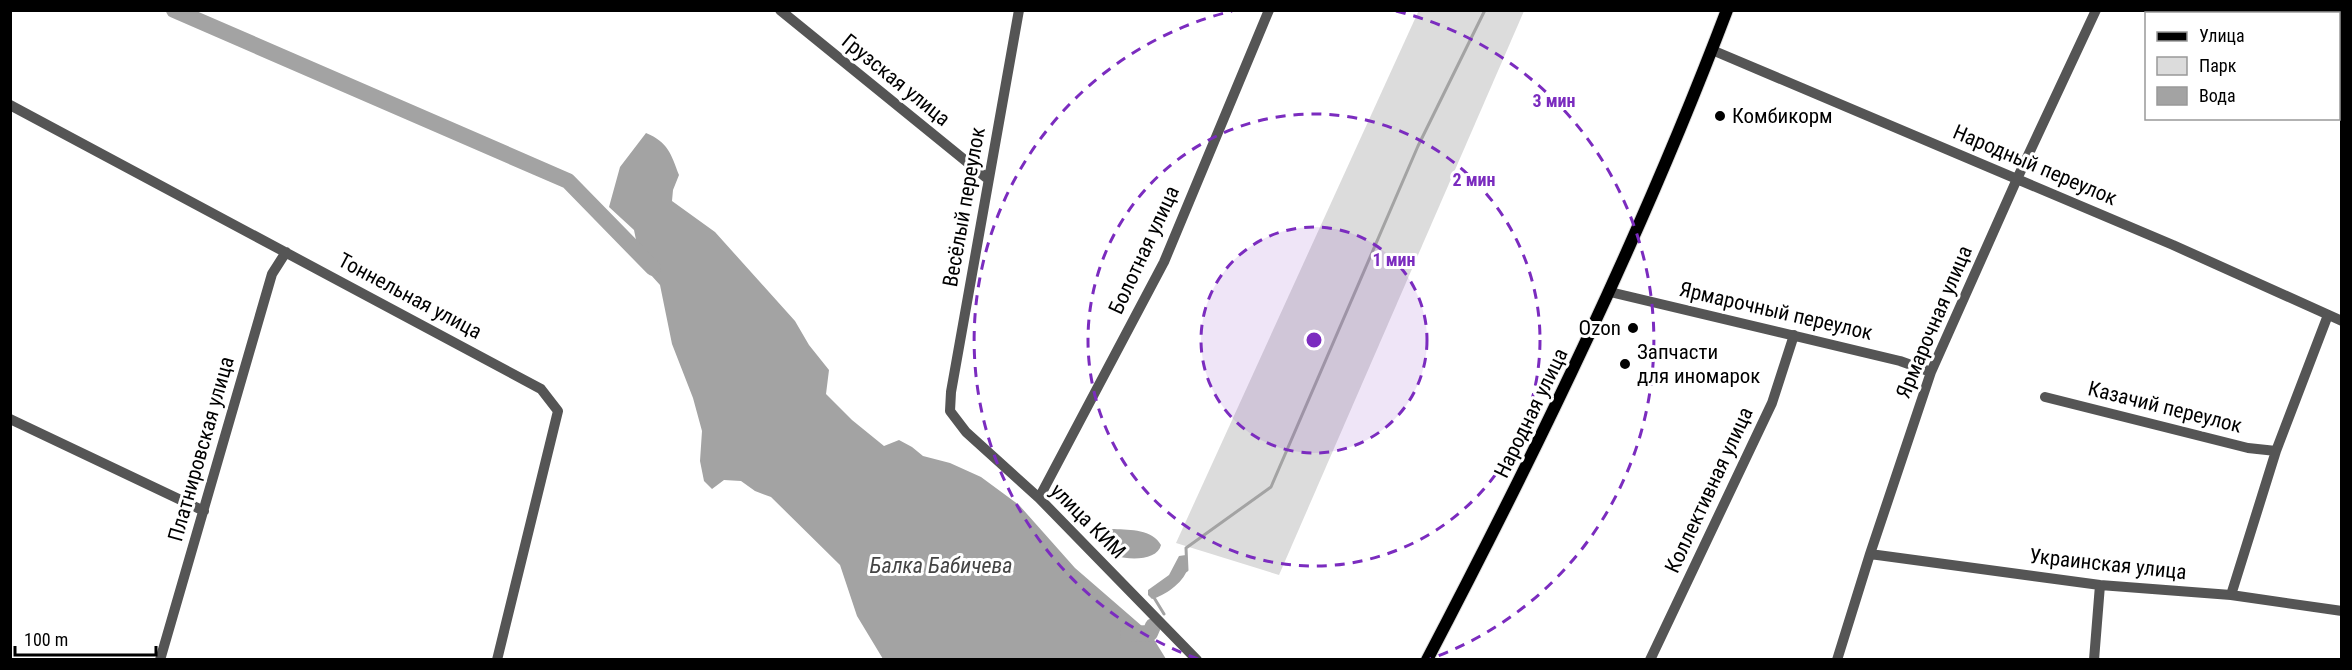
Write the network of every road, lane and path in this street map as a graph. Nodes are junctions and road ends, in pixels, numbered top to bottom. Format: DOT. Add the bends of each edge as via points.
graph roads {
  1 [pos="780,10"];
  2 [pos="1019,10"];
  3 [pos="1727,10"];
  4 [pos="2096,10"];
  5 [pos="1263,12"];
  6 [pos="1712,50"];
  7 [pos="10,105"];
  8 [pos="988,179"];
  9 [pos="2016,179"];
  10 [pos="286,252"];
  11 [pos="1610,292"];
  12 [pos="2328,315"];
  13 [pos="2342,321"];
  14 [pos="1794,335"];
  15 [pos="1931,372"];
  16 [pos="2045,397"];
  17 [pos="950,411"];
  18 [pos="10,419"];
  19 [pos="2276,451"];
  20 [pos="1039,498"];
  21 [pos="204,511"];
  22 [pos="1870,554"];
  23 [pos="2100,585"];
  24 [pos="2231,595"];
  25 [pos="2342,611"];
  26 [pos="160,660"];
  27 [pos="498,660"];
  28 [pos="1197,660"];
  29 [pos="1427,660"];
  30 [pos="1650,660"];
  31 [pos="1837,660"];
  32 [pos="2094,660"];
  1 -- 8 [label="street, Грузская улица"];
  2 -- 8 [label="street, Весёлый переулок"];
  3 -- 6 [label="main road, Народная улица"];
  4 -- 9 [label="street, Ярмарочная улица"];
  5 -- 20 [label="street, Болотная улица" via="1164,262"];
  6 -- 9 [label="street, Народный переулок"];
  6 -- 11 [label="main road, Народная улица"];
  7 -- 10 [label="street, Тоннельная улица"];
  8 -- 17 [label="street, Весёлый переулок"];
  9 -- 12 [label="street, Народный переулок"];
  9 -- 15 [label="street, Ярмарочная улица"];
  10 -- 21 [label="street, Платнировская улица" via="272,274"];
  10 -- 27 [label="street, Тоннельная улица" via="541,389 558,411"];
  11 -- 14 [label="street, Ярмарочный переулок"];
  11 -- 29 [label="main road, Народная улица" via="1515,491"];
  12 -- 13 [label="street, Народный переулок"];
  12 -- 19 [label="street"];
  14 -- 15 [label="street, Ярмарочный переулок"];
  14 -- 30 [label="street, Коллективная улица" via="1772,403"];
  15 -- 22 [label="street, Ярмарочная улица"];
  16 -- 19 [label="street, Казачий переулок" via="2248,448"];
  17 -- 20 [label="street, улица КИМ" via="966,432"];
  18 -- 21 [label="street"];
  19 -- 24 [label="street"];
  20 -- 28 [label="street, улица КИМ"];
  21 -- 26 [label="street, Платнировская улица"];
  22 -- 23 [label="street, Украинская улица"];
  22 -- 31 [label="street, Ярмарочная улица"];
  23 -- 24 [label="street, Украинская улица"];
  23 -- 32 [label="street"];
  24 -- 25 [label="street, Украинская улица"];
}
